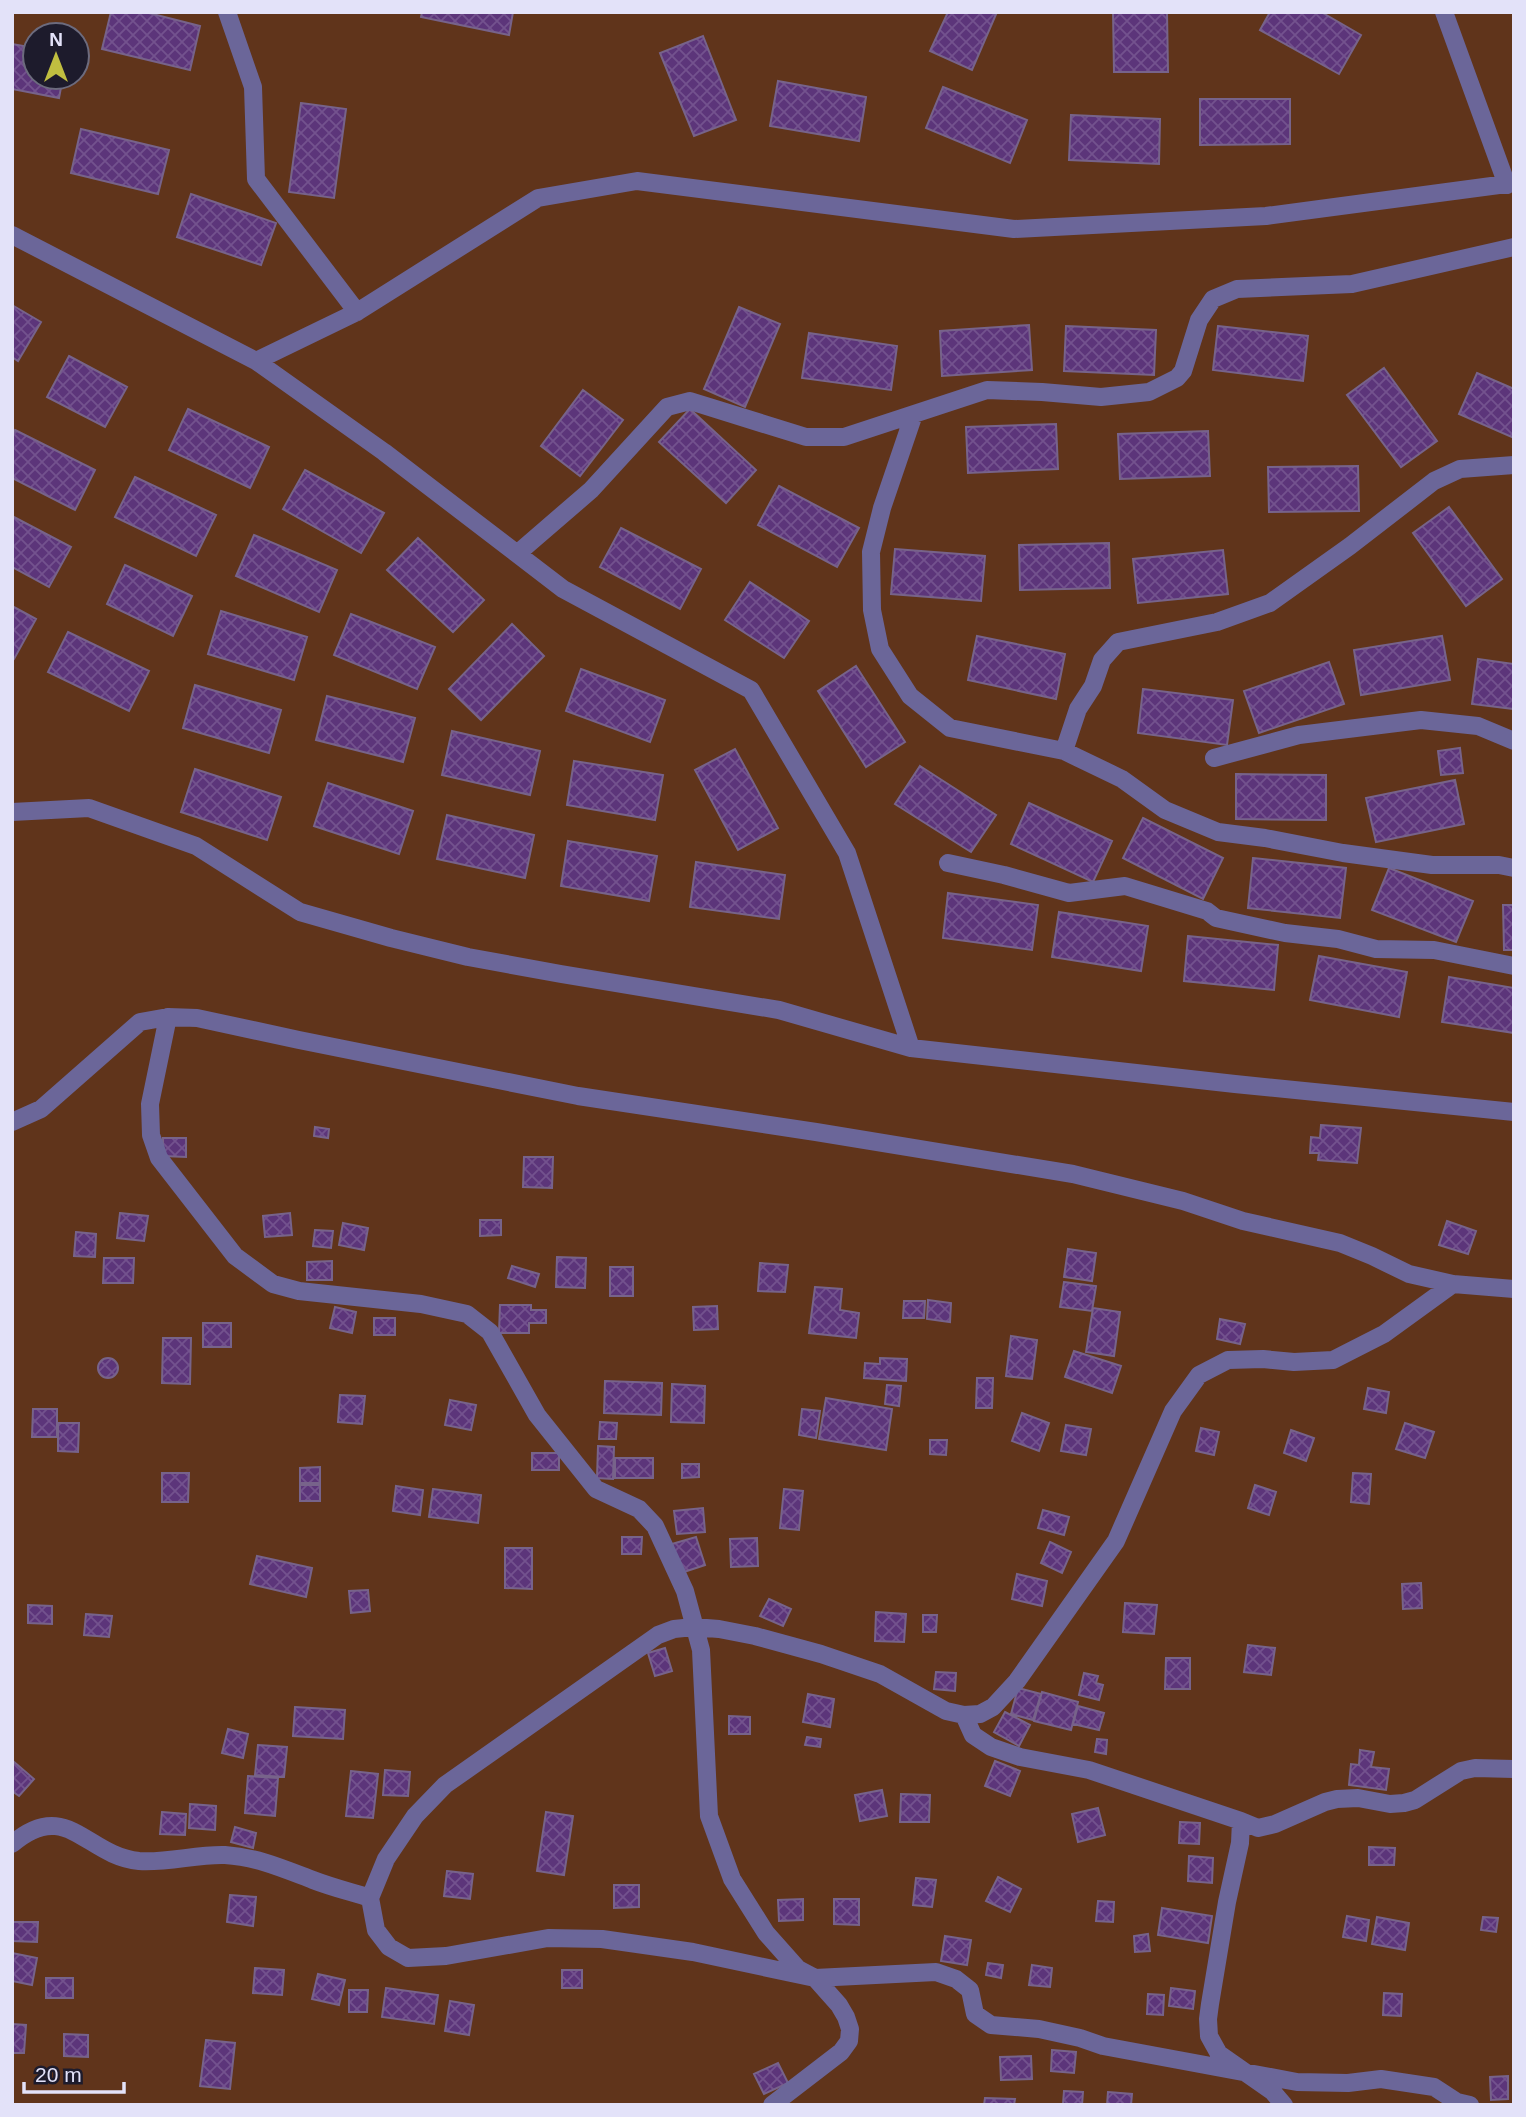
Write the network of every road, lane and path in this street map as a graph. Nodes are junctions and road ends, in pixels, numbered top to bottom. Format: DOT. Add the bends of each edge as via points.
graph roads {
  1 [pos="227,12"];
  2 [pos="1444,12"];
  3 [pos="1510,184"];
  4 [pos="12,235"];
  5 [pos="1514,247"];
  6 [pos="357,312"];
  7 [pos="256,361"];
  8 [pos="914,414"];
  9 [pos="1514,465"];
  10 [pos="518,553"];
  11 [pos="1514,741"];
  12 [pos="1065,751"];
  13 [pos="1214,758"];
  14 [pos="12,811"];
  15 [pos="948,863"];
  16 [pos="1514,868"];
  17 [pos="1514,966"];
  18 [pos="168,1017"];
  19 [pos="911,1048"];
  20 [pos="1514,1112"];
  21 [pos="12,1122"];
  22 [pos="1454,1284"];
  23 [pos="1514,1289"];
  24 [pos="694,1628"];
  25 [pos="964,1715"];
  26 [pos="1514,1769"];
  27 [pos="1241,1821"];
  28 [pos="12,1844"];
  29 [pos="370,1898"];
  30 [pos="815,1978"];
  31 [pos="1244,2073"];
  32 [pos="772,2105"];
  33 [pos="1284,2105"];
  34 [pos="1470,2105"];
  1 -- 6 [label="street" via="253,87 256,178"];
  2 -- 3 [label="street"];
  3 -- 6 [label="street" via="1266,216 1014,229 637,181 538,198"];
  4 -- 7 [label="street"];
  5 -- 8 [label="street" via="1352,284 1237,289 1213,299 1199,320 1183,371 1149,392 1101,397 987,390"];
  6 -- 7 [label="street"];
  7 -- 10 [label="street"];
  8 -- 10 [label="street" via="844,437 806,438 690,401 680,402 667,407 590,490"];
  8 -- 12 [label="street" via="871,552 872,610 880,649 910,696 950,729"];
  9 -- 12 [label="street" via="1460,469 1434,481 1270,603 1217,622 1118,642 1102,660 1078,709"];
  10 -- 19 [label="street" via="563,589 751,690 847,853"];
  11 -- 13 [label="street" via="1478,726 1421,720 1299,734"];
  12 -- 16 [label="street" via="1122,779 1166,810 1218,832 1432,864"];
  14 -- 19 [label="street" via="89,808 196,846 300,912 391,938 468,957 779,1010"];
  15 -- 17 [label="street" via="1069,893 1125,886 1207,911 1216,918 1285,933 1376,949 1433,950"];
  18 -- 21 [label="street" via="140,1022 41,1109"];
  18 -- 22 [label="street" via="197,1018 578,1096 1073,1174 1340,1243 1409,1274"];
  18 -- 24 [label="street" via="150,1104 151,1135 159,1158 235,1256 272,1284 421,1304 467,1314 482,1326 537,1415 596,1489 639,1508 655,1526 685,1591"];
  19 -- 20 [label="street"];
  22 -- 23 [label="street"];
  22 -- 25 [label="street" via="1384,1334 1333,1360 1228,1360 1199,1375 1173,1411 1115,1541 1017,1681 993,1707"];
  24 -- 25 [label="street" via="755,1636 821,1654 880,1674 937,1707"];
  24 -- 29 [label="street" via="658,1635 445,1785 415,1816 386,1859"];
  24 -- 30 [label="street" via="701,1650 709,1816 732,1879 766,1933 798,1969"];
  25 -- 27 [label="street" via="973,1735 991,1748 1089,1770"];
  26 -- 27 [label="street" via="1461,1771 1404,1803 1338,1799 1258,1828"];
  27 -- 31 [label="street" via="1208,2019 1209,2036 1219,2054"];
  28 -- 29 [label="street" via="44,1825 66,1827 107,1852 138,1861 225,1855 265,1861"];
  29 -- 30 [label="street" via="376,1930 389,1947 408,1958 548,1938 602,1940 693,1952"];
  30 -- 31 [label="street" via="936,1972 970,1990 975,2014 991,2025 1040,2029"];
  30 -- 32 [label="street" via="846,2017 849,2041"];
  31 -- 33 [label="street"];
  31 -- 34 [label="street" via="1297,2082 1381,2079 1433,2087"];
}
